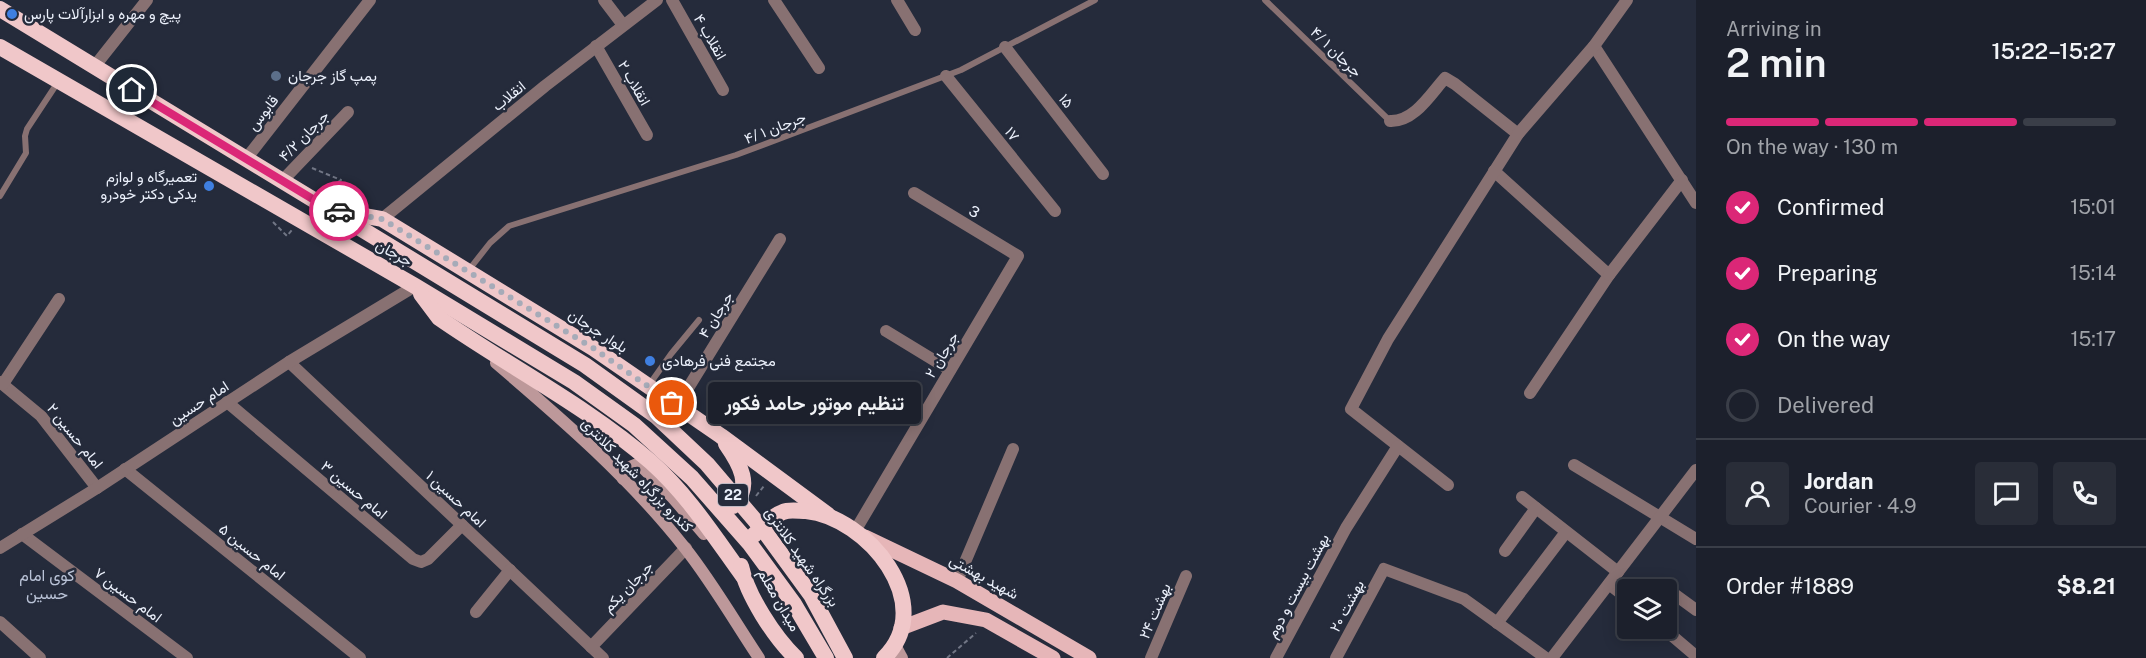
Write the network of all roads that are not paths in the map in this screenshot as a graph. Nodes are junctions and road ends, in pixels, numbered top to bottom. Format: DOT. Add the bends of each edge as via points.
graph roads {
  1 [pos="147,0"];
  2 [pos="370,0"];
  3 [pos="604,0"];
  4 [pos="657,0"];
  5 [pos="672,0"];
  6 [pos="774,0"];
  7 [pos="897,0"];
  8 [pos="1095,0"];
  9 [pos="1265,0"];
  10 [pos="1627,0"];
  11 [pos="0,9"];
  12 [pos="623,25"];
  13 [pos="915,30"];
  14 [pos="596,46"];
  15 [pos="1594,46"];
  16 [pos="0,47"];
  17 [pos="1005,47"];
  18 [pos="94,67"];
  19 [pos="819,68"];
  20 [pos="946,76"];
  21 [pos="58,81"];
  22 [pos="723,90"];
  23 [pos="348,112"];
  24 [pos="1390,121"];
  25 [pos="1518,134"];
  26 [pos="647,135"];
  27 [pos="246,159"];
  28 [pos="1494,171"];
  29 [pos="1103,174"];
  30 [pos="1682,180"];
  31 [pos="282,181"];
  32 [pos="914,193"];
  33 [pos="0,196"];
  34 [pos="1696,202"];
  35 [pos="333,210"];
  36 [pos="1055,211"];
  37 [pos="382,219"];
  38 [pos="780,239"];
  39 [pos="1018,256"];
  40 [pos="468,271"];
  41 [pos="1609,275"];
  42 [pos="415,286"];
  43 [pos="59,299"];
  44 [pos="699,320"];
  45 [pos="886,331"];
  46 [pos="467,337"];
  47 [pos="289,362"];
  48 [pos="585,365"];
  49 [pos="950,370"];
  50 [pos="1,383"];
  51 [pos="649,386"];
  52 [pos="1530,393"];
  53 [pos="227,402"];
  54 [pos="677,406"];
  55 [pos="721,436"];
  56 [pos="1398,446"];
  57 [pos="1013,449"];
  58 [pos="1574,465"];
  59 [pos="125,469"];
  60 [pos="1696,471"];
  61 [pos="623,478"];
  62 [pos="1448,485"];
  63 [pos="97,488"];
  64 [pos="1521,497"];
  65 [pos="1536,508"];
  66 [pos="704,514"];
  67 [pos="828,515"];
  68 [pos="1660,517"];
  69 [pos="462,525"];
  70 [pos="857,532"];
  71 [pos="1566,532"];
  72 [pos="22,534"];
  73 [pos="1696,539"];
  74 [pos="0,548"];
  75 [pos="686,548"];
  76 [pos="1505,550"];
  77 [pos="510,570"];
  78 [pos="740,571"];
  79 [pos="1618,572"];
  80 [pos="1186,576"];
  81 [pos="957,581"];
  82 [pos="1609,584"];
  83 [pos="1617,591"];
  84 [pos="1677,596"];
  85 [pos="1696,609"];
  86 [pos="476,612"];
  87 [pos="0,622"];
  88 [pos="1497,623"];
  89 [pos="901,628"];
  90 [pos="1676,639"];
  91 [pos="591,647"];
  92 [pos="898,654"];
  93 [pos="1696,656"];
  94 [pos="40,658"];
  95 [pos="187,658"];
  96 [pos="360,658"];
  97 [pos="603,658"];
  98 [pos="759,658"];
  99 [pos="795,658"];
  100 [pos="826,658"];
  101 [pos="845,658"];
  102 [pos="884,658"];
  103 [pos="1053,658"];
  104 [pos="1089,658"];
  105 [pos="1151,658"];
  106 [pos="1276,658"];
  107 [pos="1336,658"];
  108 [pos="1546,658"];
  109 [pos="1552,658"];
  1 -- 18 [label="street"];
  2 -- 27 [label="street, قابوس"];
  3 -- 12 [label="street"];
  4 -- 12 [label="street, انقلاب"];
  5 -- 22 [label="street, ۴ انقلاب"];
  6 -- 19 [label="street"];
  7 -- 13 [label="street"];
  8 -- 17 [label="lane, جرجان ۱ /۴"];
  9 -- 24 [label="lane, جرجان ۱ /۴"];
  10 -- 15 [label="street"];
  11 -- 18 [label="highway, جرجان / 22"];
  12 -- 14 [label="street, انقلاب"];
  14 -- 26 [label="street, ۲ انقلاب"];
  14 -- 37 [label="street, انقلاب"];
  15 -- 25 [label="street"];
  15 -- 30 [label="street"];
  16 -- 21 [label="highway, جرجان / 22"];
  17 -- 20 [label="lane, جرجان ۱ /۴"];
  17 -- 29 [label="street, ۱۵"];
  18 -- 27 [label="highway, جرجان / 22"];
  20 -- 36 [label="street, ۱۷"];
  20 -- 40 [label="lane, جرجان ۱ /۴" via="736,155 509,226"];
  21 -- 33 [label="lane" via="27,129 26,153"];
  21 -- 42 [label="highway, جرجان / 22"];
  23 -- 31 [label="street, ۴/۲ جرجان"];
  24 -- 25 [label="street" via="1399,122 1411,116 1444,78"];
  25 -- 28 [label="street"];
  27 -- 31 [label="highway, جرجان / 22"];
  28 -- 41 [label="street"];
  28 -- 56 [label="street" via="1388,339 1352,409"];
  30 -- 34 [label="street"];
  30 -- 41 [label="street"];
  31 -- 35 [label="highway, جرجان / 22"];
  32 -- 39 [label="street, 3"];
  35 -- 37 [label="highway, بلوار جرجان"];
  35 -- 48 [label="highway, جرجان / 22"];
  37 -- 40 [label="highway, بلوار جرجان"];
  38 -- 54 [label="street, ۴ جرجان"];
  39 -- 49 [label="street, جرجان ۲"];
  40 -- 51 [label="highway, بلوار جرجان"];
  41 -- 52 [label="street"];
  42 -- 46 [label="highway" via="439,318"];
  42 -- 47 [label="street, امام حسین"];
  42 -- 100 [label="highway, جرجان / 22" via="574,382 634,425 692,478 763,561"];
  43 -- 50 [label="street"];
  44 -- 51 [label="lane"];
  45 -- 49 [label="street"];
  46 -- 61 [label="main road, کندرو بزرگراه شهید کلانتری" via="584,438"];
  46 -- 66 [label="highway" via="605,426 651,462"];
  47 -- 53 [label="street, امام حسین"];
  47 -- 69 [label="street, امام حسین ۱"];
  48 -- 101 [label="highway, بزرگراه شهید کلانتری / 22" via="656,416 707,464 765,532 811,595"];
  49 -- 70 [label="street, جرجان ۲"];
  50 -- 63 [label="street, امام حسین ۲" via="41,416"];
  51 -- 54 [label="highway, بلوار جرجان"];
  53 -- 59 [label="street, امام حسین"];
  53 -- 69 [label="street, امام حسین ۳" via="413,559 428,559"];
  54 -- 55 [label="highway, بلوار جرجان"];
  55 -- 66 [label="highway" via="737,459 745,480 743,491 731,509 721,514"];
  55 -- 67 [label="highway, بلوار جرجان"];
  56 -- 62 [label="street"];
  56 -- 106 [label="street, بهشت بیست و دوم" via="1346,528"];
  57 -- 81 [label="street"];
  58 -- 68 [label="street"];
  59 -- 63 [label="street, امام حسین"];
  59 -- 96 [label="street, امام حسین ۵"];
  60 -- 68 [label="street"];
  61 -- 75 [label="main road, کندرو بزرگراه شهید کلانتری"];
  61 -- 78 [label="main road" via="626,470 639,464"];
  63 -- 72 [label="street, امام حسین"];
  64 -- 65 [label="street"];
  65 -- 71 [label="street"];
  65 -- 76 [label="street"];
  66 -- 78 [label="highway"];
  67 -- 70 [label="highway, میدان معلم"];
  67 -- 78 [label="highway, میدان معلم" via="783,512 761,528 743,550"];
  68 -- 73 [label="street"];
  68 -- 79 [label="street"];
  69 -- 77 [label="street, امام حسین ۱"];
  70 -- 81 [label="main road, شهید بهشتی"];
  70 -- 89 [label="highway, میدان معلم" via="891,570 901,590"];
  71 -- 79 [label="street"];
  71 -- 88 [label="street"];
  72 -- 74 [label="street, امام حسین"];
  72 -- 95 [label="street, امام حسین ۷"];
  75 -- 91 [label="street, جرجان یکم"];
  75 -- 98 [label="main road, کندرو بزرگراه شهید کلانتری"];
  77 -- 86 [label="street"];
  77 -- 91 [label="street, امام حسین ۱"];
  78 -- 99 [label="highway, میدان معلم" via="767,621"];
  79 -- 82 [label="street"];
  80 -- 105 [label="street, بهشت ۲۴"];
  81 -- 104 [label="main road, شهید بهشتی"];
  82 -- 83 [label="street"];
  82 -- 109 [label="street"];
  84 -- 85 [label="street"];
  87 -- 94 [label="street"];
  88 -- 107 [label="street, بهشت ۲۰" via="1464,599 1384,569"];
  88 -- 108 [label="street"];
  89 -- 92 [label="highway, میدان معلم"];
  89 -- 103 [label="main road" via="943,612 986,620"];
  90 -- 93 [label="street"];
  91 -- 97 [label="street, امام حسین ۱"];
  92 -- 102 [label="highway, میدان معلم"];
}
